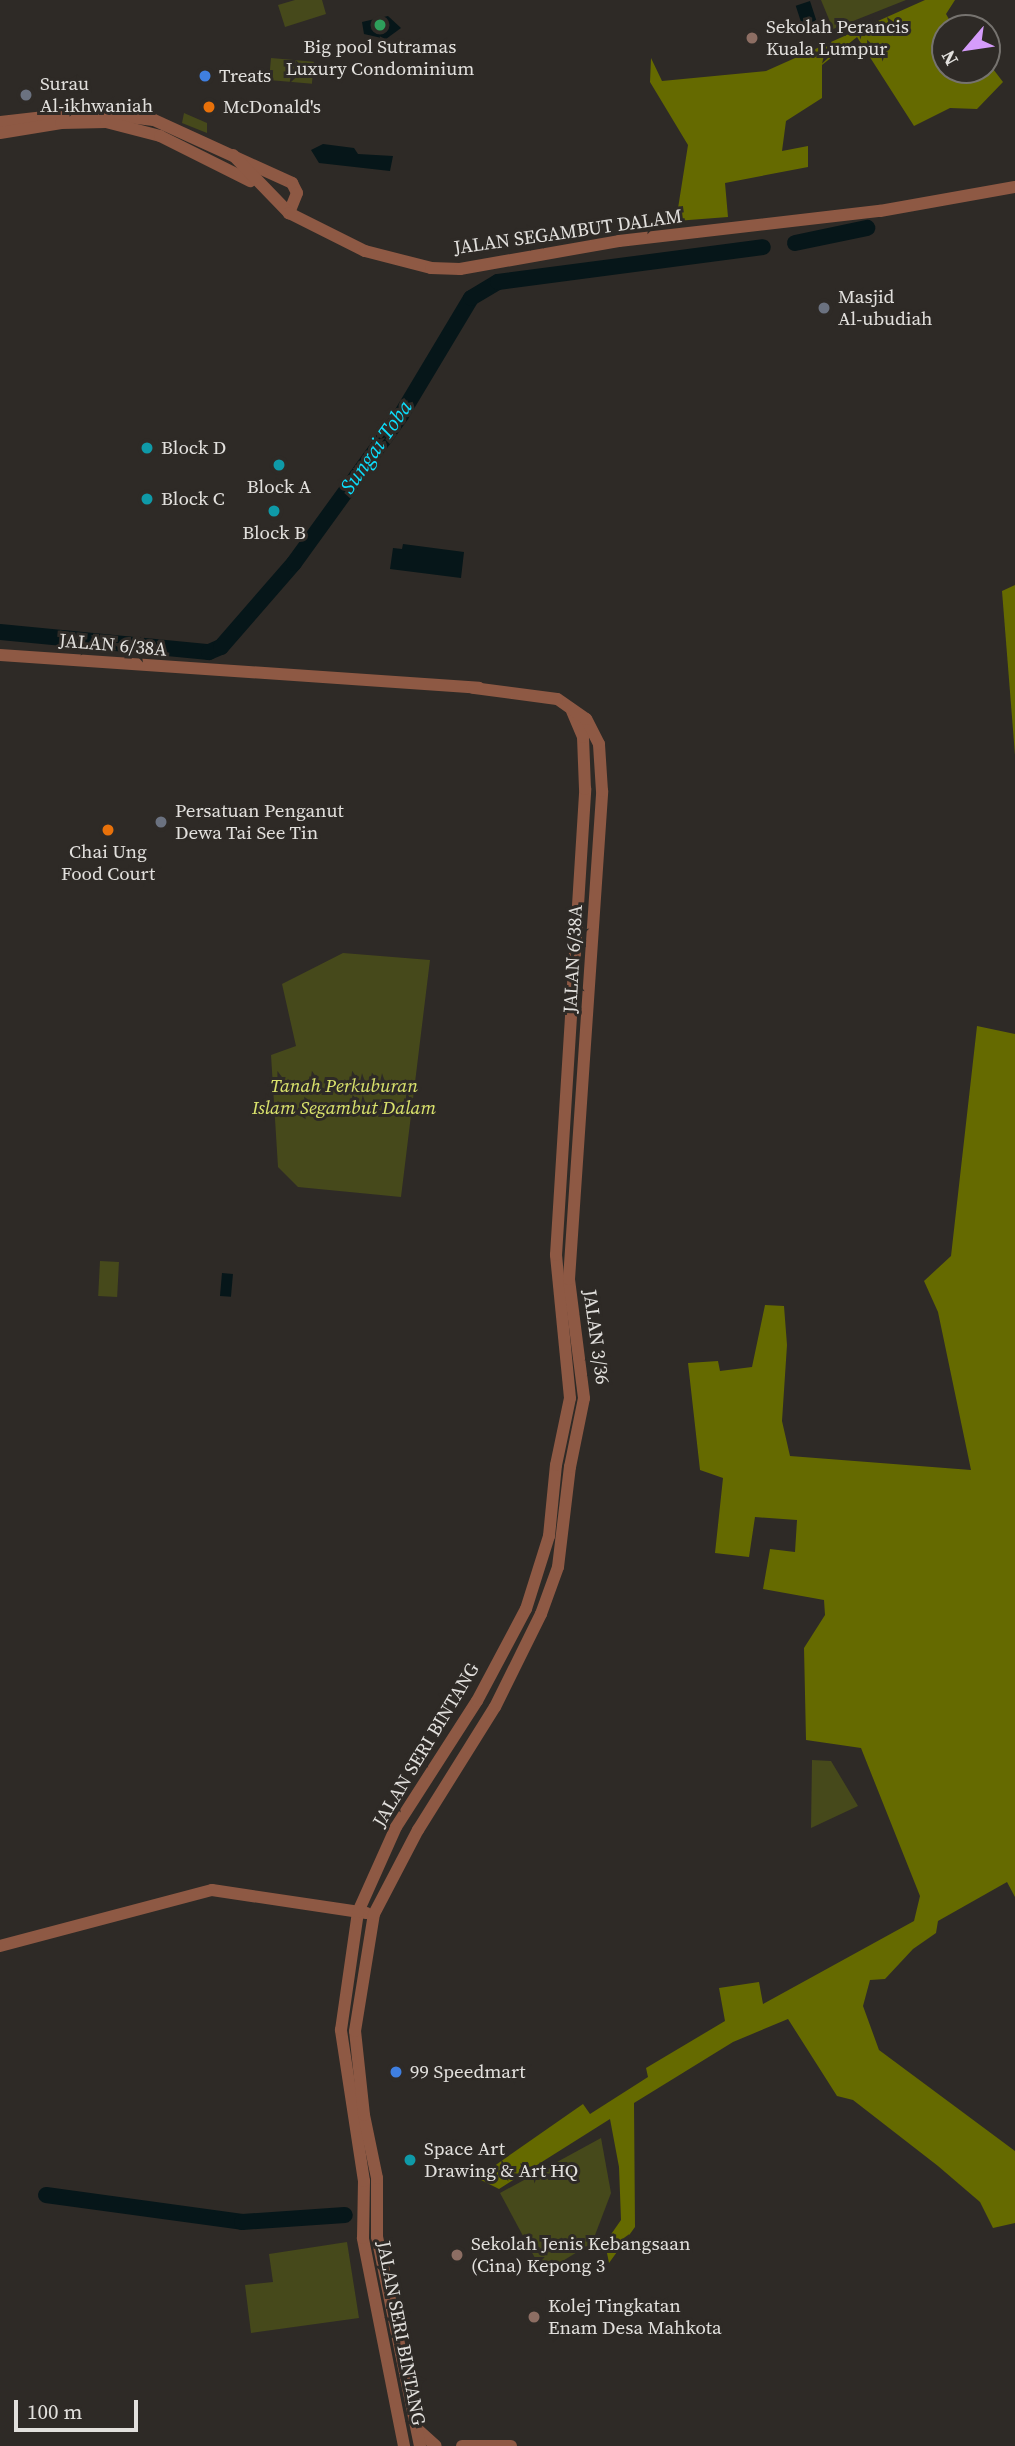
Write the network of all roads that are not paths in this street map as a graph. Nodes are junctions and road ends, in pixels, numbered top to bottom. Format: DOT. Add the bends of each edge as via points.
graph roads {
  1 [pos="0,122"];
  2 [pos="0,133"];
  3 [pos="233,155"];
  4 [pos="260,186"];
  5 [pos="1015,187"];
  6 [pos="289,213"];
  7 [pos="0,655"];
  8 [pos="570,707"];
  9 [pos="585,757"];
  10 [pos="601,760"];
  11 [pos="558,1228"];
  12 [pos="573,1230"];
  13 [pos="561,1440"];
  14 [pos="575,1443"];
  15 [pos="358,1912"];
  16 [pos="374,1914"];
  17 [pos="0,1949"];
  18 [pos="378,2200"];
  19 [pos="363,2224"];
  20 [pos="417,2429"];
  21 [pos="404,2446"];
  22 [pos="420,2446"];
  23 [pos="436,2446"];
  24 [pos="463,2446"];
  25 [pos="511,2446"];
  1 -- 3 [label="street, JALAN SEGAMBUT DALAM" via="61,113 115,113 154,120"];
  2 -- 4 [label="street" via="61,123 106,122 160,136"];
  3 -- 4 [label="street, JALAN SEGAMBUT DALAM"];
  3 -- 6 [label="street" via="292,183 297,193"];
  4 -- 6 [label="street, JALAN SEGAMBUT DALAM"];
  5 -- 6 [label="street, JALAN SEGAMBUT DALAM" via="880,211 619,242 460,269 399,262 336,240"];
  7 -- 8 [label="street, JALAN 6/38A" via="528,692"];
  8 -- 9 [label="street, JALAN 6/38A" via="578,721"];
  8 -- 10 [label="street, JALAN 6/38A" via="593,729"];
  9 -- 10 [label="street" via="595,751"];
  9 -- 11 [label="street, JALAN 6/38A"];
  10 -- 12 [label="street, JALAN 6/38A"];
  11 -- 13 [label="street, JALAN 3/36" via="558,1306 570,1398"];
  12 -- 14 [label="street, JALAN 3/36" via="569,1279 585,1381"];
  13 -- 15 [label="street, JALAN SERI BINTANG" via="546,1549 526,1609 477,1701 396,1827"];
  14 -- 16 [label="street, JALAN SERI BINTANG" via="558,1567 541,1614 495,1707 418,1830"];
  15 -- 16 [label="street"];
  15 -- 17 [label="street" via="212,1890"];
  15 -- 19 [label="street, JALAN SERI BINTANG" via="340,2046 364,2181"];
  16 -- 18 [label="street, JALAN SERI BINTANG" via="354,2047"];
  18 -- 19 [label="street" via="368,2206"];
  18 -- 20 [label="street, JALAN SERI BINTANG" via="377,2237"];
  19 -- 21 [label="street, JALAN SERI BINTANG"];
  20 -- 22 [label="street, JALAN SERI BINTANG"];
  20 -- 23 [label="street"];
  24 -- 25 [label="street"];
}
